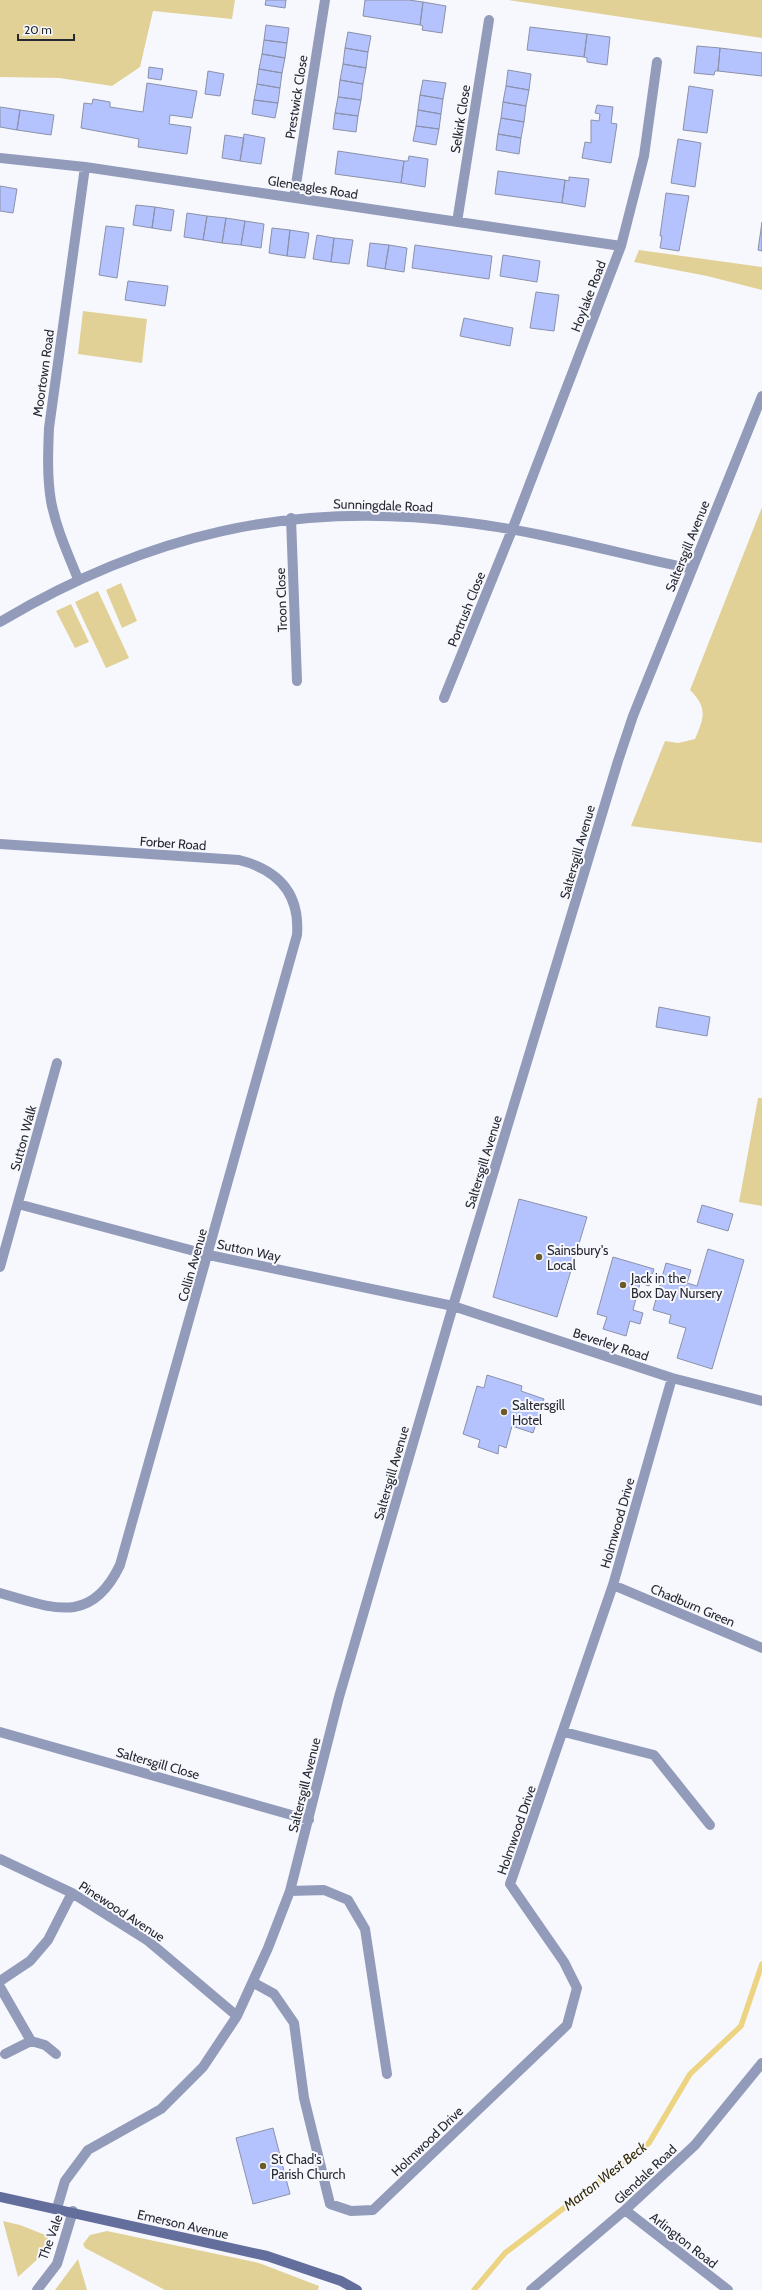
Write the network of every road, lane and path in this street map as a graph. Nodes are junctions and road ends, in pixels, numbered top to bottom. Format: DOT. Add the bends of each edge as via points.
graph roads {
  1 [pos="325,0"];
  2 [pos="489,20"];
  3 [pos="657,62"];
  4 [pos="0,158"];
  5 [pos="85,167"];
  6 [pos="294,197"];
  7 [pos="457,222"];
  8 [pos="621,246"];
  9 [pos="762,396"];
  10 [pos="290,518"];
  11 [pos="512,530"];
  12 [pos="692,569"];
  13 [pos="78,579"];
  14 [pos="0,622"];
  15 [pos="297,681"];
  16 [pos="444,698"];
  17 [pos="0,844"];
  18 [pos="297,935"];
  19 [pos="57,1062"];
  20 [pos="18,1204"];
  21 [pos="208,1255"];
  22 [pos="0,1267"];
  23 [pos="453,1306"];
  24 [pos="672,1378"];
  25 [pos="762,1401"];
  26 [pos="613,1585"];
  27 [pos="0,1592"];
  28 [pos="762,1648"];
  29 [pos="0,1732"];
  30 [pos="564,1732"];
  31 [pos="309,1820"];
  32 [pos="710,1825"];
  33 [pos="4,1860"];
  34 [pos="290,1891"];
  35 [pos="72,1893"];
  36 [pos="0,1981"];
  37 [pos="254,1983"];
  38 [pos="0,1987"];
  39 [pos="237,2016"];
  40 [pos="31,2041"];
  41 [pos="5,2054"];
  42 [pos="56,2054"];
  43 [pos="762,2063"];
  44 [pos="387,2074"];
  45 [pos="0,2197"];
  46 [pos="57,2208"];
  47 [pos="625,2210"];
  48 [pos="73,2211"];
  49 [pos="37,2290"];
  50 [pos="357,2290"];
  51 [pos="531,2290"];
  52 [pos="728,2290"];
  1 -- 6 [label="street, Prestwick Close"];
  2 -- 7 [label="street, Selkirk Close"];
  3 -- 8 [label="street, Hoylake Road" via="644,156"];
  4 -- 5 [label="street, Gleneagles Road"];
  5 -- 6 [label="street, Gleneagles Road"];
  5 -- 13 [label="street, Moortown Road" via="48,428 51,502"];
  6 -- 7 [label="street, Gleneagles Road"];
  7 -- 8 [label="street, Gleneagles Road"];
  8 -- 11 [label="street, Hoylake Road"];
  9 -- 12 [label="street, Saltersgill Avenue"];
  10 -- 11 [label="street, Sunningdale Road" via="340,515 407,516"];
  10 -- 13 [label="street, Sunningdale Road" via="240,526 187,539"];
  10 -- 15 [label="street, Troon Close"];
  11 -- 12 [label="street, Sunningdale Road"];
  11 -- 16 [label="street, Portrush Close"];
  12 -- 23 [label="street, Saltersgill Avenue" via="633,716 618,761"];
  13 -- 14 [label="street, Sunningdale Road"];
  17 -- 18 [label="street, Forber Road" via="239,860 258,864 273,874 286,888 294,904 298,921"];
  18 -- 21 [label="street, Collin Avenue"];
  19 -- 20 [label="street, Sutton Walk"];
  20 -- 21 [label="street, Sutton Way"];
  20 -- 22 [label="street, Sutton Walk"];
  21 -- 23 [label="street, Sutton Way"];
  21 -- 27 [label="street, Collin Avenue" via="120,1565 112,1582 100,1596 70,1608 53,1608"];
  23 -- 24 [label="street, Beverley Road"];
  23 -- 31 [label="street, Saltersgill Avenue" via="338,1698"];
  24 -- 25 [label="street, Beverley Road"];
  24 -- 26 [label="street, Holmwood Drive"];
  26 -- 28 [label="street, Chadburn Green"];
  26 -- 30 [label="street, Holmwood Drive"];
  29 -- 31 [label="street, Saltersgill Close"];
  30 -- 32 [label="street" via="654,1755"];
  30 -- 37 [label="street, Holmwood Drive" via="510,1884 564,1962 577,1988 567,2025 373,2210 351,2211 330,2204 304,2098 294,2023 274,1994"];
  31 -- 34 [label="street, Saltersgill Avenue"];
  33 -- 35 [label="street, Pinewood Avenue"];
  34 -- 37 [label="street, Saltersgill Avenue"];
  34 -- 44 [label="street" via="324,1890 348,1900 365,1929"];
  35 -- 36 [label="street" via="48,1940 30,1961"];
  35 -- 39 [label="street, Pinewood Avenue" via="147,1940"];
  37 -- 39 [label="street, Saltersgill Avenue"];
  38 -- 40 [label="street"];
  39 -- 46 [label="street, Saltersgill Avenue" via="203,2067 161,2109 88,2150 64,2181"];
  40 -- 41 [label="street"];
  40 -- 42 [label="street" via="45,2045"];
  43 -- 47 [label="street, Glendale Road" via="695,2145"];
  45 -- 46 [label="street, Emerson Avenue"];
  46 -- 48 [label="street, Emerson Avenue"];
  47 -- 51 [label="street, Glendale Road"];
  47 -- 52 [label="street, Arlington Road"];
  48 -- 49 [label="street, The Vale" via="57,2264"];
  48 -- 50 [label="street, Emerson Avenue" via="267,2256 341,2281"];
}
